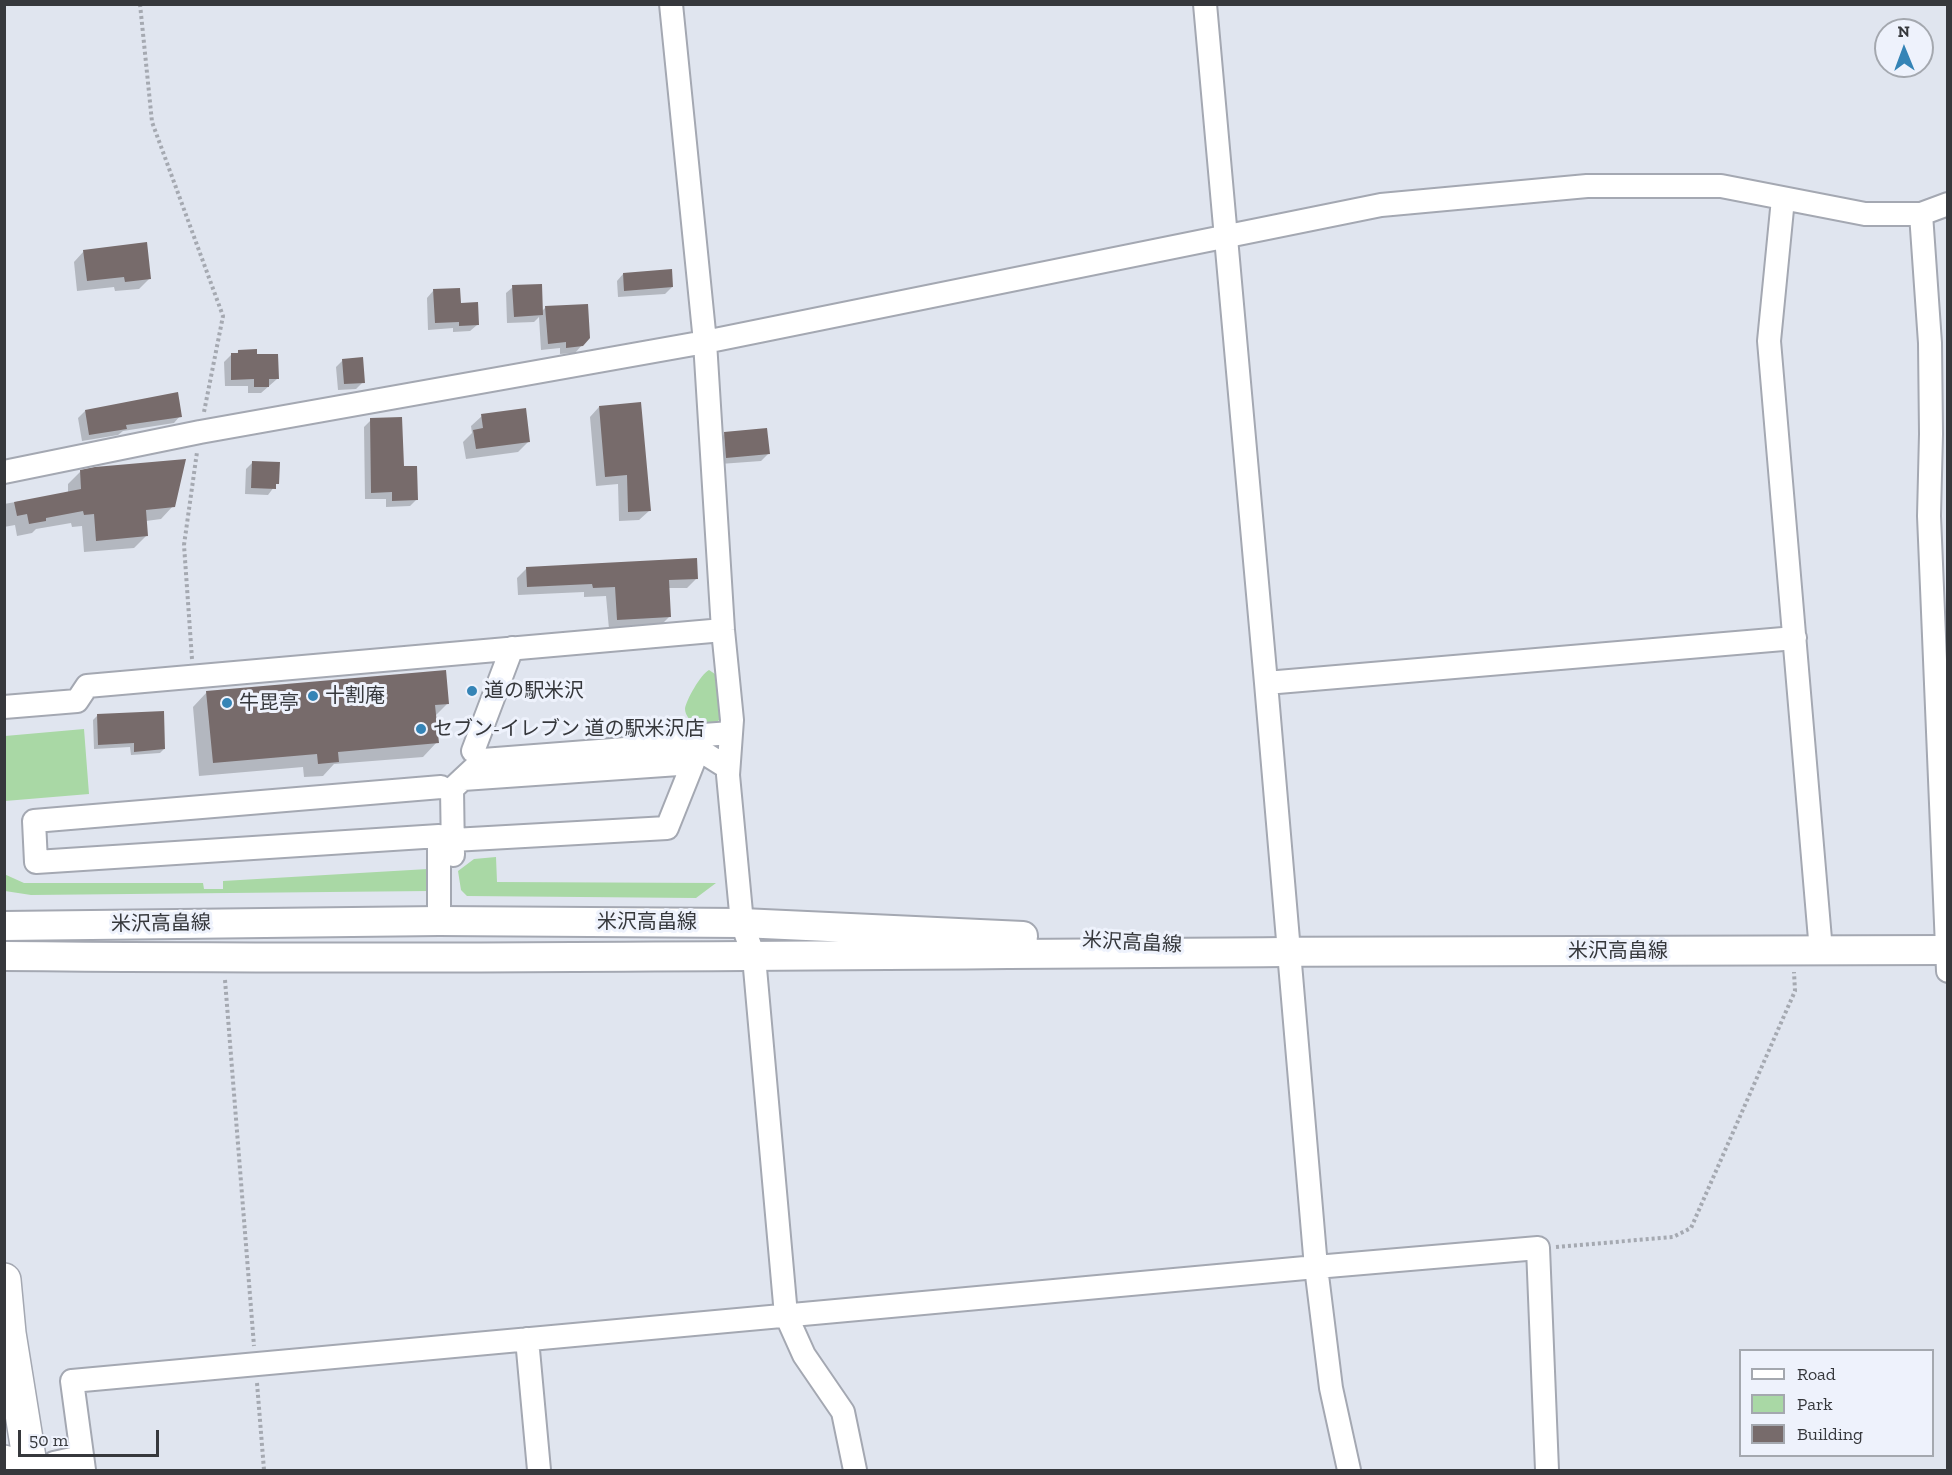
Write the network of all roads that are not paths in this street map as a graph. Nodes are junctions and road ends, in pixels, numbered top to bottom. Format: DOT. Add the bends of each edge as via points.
graph roads {
  1 [pos="671,4"];
  2 [pos="1205,4"];
  3 [pos="1783,199"];
  4 [pos="1947,204"];
  5 [pos="1921,214"];
  6 [pos="1225,236"];
  7 [pos="705,342"];
  8 [pos="1938,343"];
  9 [pos="4,472"];
  10 [pos="723,630"];
  11 [pos="1795,638"];
  12 [pos="512,648"];
  13 [pos="1266,683"];
  14 [pos="4,707"];
  15 [pos="731,732"];
  16 [pos="473,751"];
  17 [pos="1943,764"];
  18 [pos="728,768"];
  19 [pos="463,779"];
  20 [pos="441,787"];
  21 [pos="446,838"];
  22 [pos="445,921"];
  23 [pos="742,923"];
  24 [pos="4,926"];
  25 [pos="1288,951"];
  26 [pos="1821,951"];
  27 [pos="4,956"];
  28 [pos="754,957"];
  29 [pos="1947,957"];
  30 [pos="1316,1267"];
  31 [pos="4,1280"];
  32 [pos="786,1315"];
  33 [pos="527,1339"];
  34 [pos="4,1462"];
  35 [pos="82,1464"];
  36 [pos="43,1467"];
  37 [pos="7,1470"];
  38 [pos="539,1470"];
  39 [pos="855,1470"];
  40 [pos="1349,1470"];
  41 [pos="1547,1470"];
  1 -- 7 [label="street"];
  2 -- 6 [label="street"];
  3 -- 5 [label="street" via="1864,214"];
  3 -- 6 [label="street" via="1721,186 1587,186 1381,205"];
  3 -- 11 [label="street" via="1769,341"];
  4 -- 5 [label="street"];
  5 -- 8 [label="street"];
  6 -- 7 [label="street"];
  6 -- 13 [label="street"];
  7 -- 9 [label="street" via="200,432"];
  7 -- 10 [label="street"];
  8 -- 17 [label="street" via="1929,516"];
  10 -- 12 [label="street"];
  10 -- 15 [label="street"];
  11 -- 13 [label="street"];
  11 -- 26 [label="street"];
  12 -- 14 [label="street" via="87,686 78,701"];
  12 -- 16 [label="street"];
  13 -- 25 [label="street"];
  15 -- 16 [label="street"];
  15 -- 18 [label="street"];
  16 -- 20 [label="street"];
  17 -- 29 [label="street"];
  18 -- 19 [label="street" via="690,744 483,760"];
  18 -- 23 [label="street"];
  19 -- 21 [label="street" via="452,789"];
  19 -- 21 [label="street" via="693,763 667,828"];
  20 -- 21 [label="street"];
  20 -- 21 [label="street" via="34,821 36,862"];
  21 -- 22 [label="street"];
  22 -- 23 [label="main road, 米沢高畠線"];
  22 -- 24 [label="main road, 米沢高畠線"];
  23 -- 25 [label="main road, 米沢高畠線"];
  23 -- 28 [label="street"];
  25 -- 26 [label="main road, 米沢高畠線"];
  25 -- 28 [label="main road, 米沢高畠線"];
  25 -- 30 [label="street"];
  26 -- 29 [label="main road, 米沢高畠線"];
  27 -- 28 [label="main road, 米沢高畠線"];
  28 -- 32 [label="street"];
  30 -- 32 [label="street"];
  30 -- 40 [label="street" via="1331,1388"];
  30 -- 41 [label="street" via="1538,1248"];
  31 -- 36 [label="highway" via="9,1333"];
  32 -- 33 [label="street"];
  32 -- 39 [label="street" via="804,1356 843,1412"];
  33 -- 35 [label="street" via="72,1381"];
  33 -- 38 [label="street"];
  34 -- 37 [label="highway"];
  35 -- 36 [label="street"];
}
